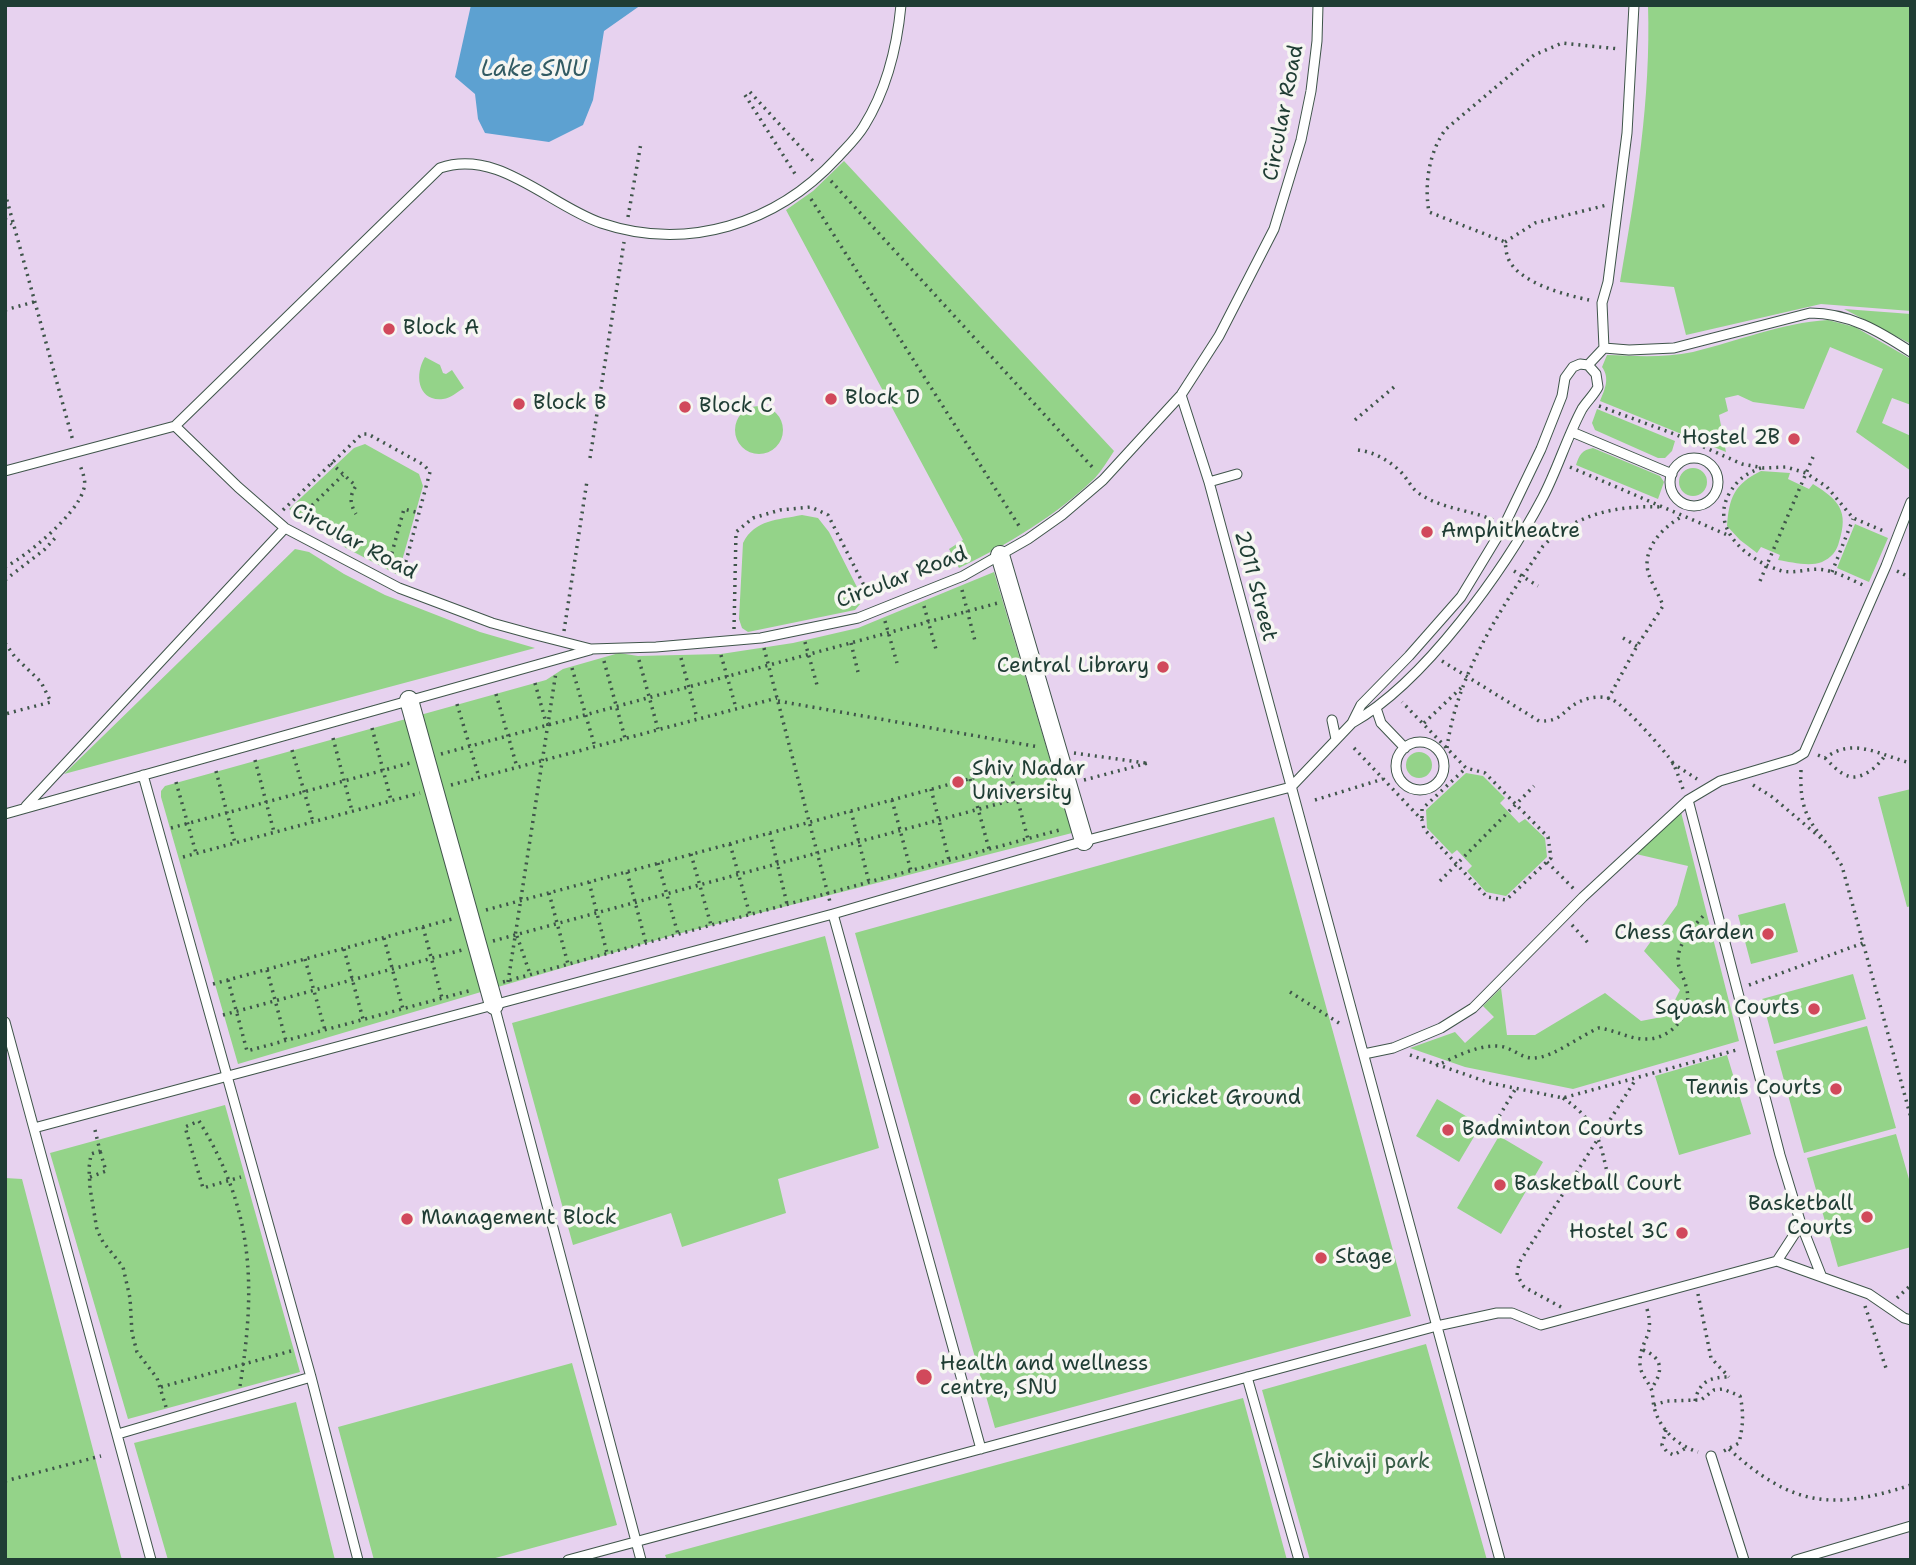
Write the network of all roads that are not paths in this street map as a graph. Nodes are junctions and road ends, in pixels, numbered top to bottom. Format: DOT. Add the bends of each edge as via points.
graph roads {
  1 [pos="901,5"];
  2 [pos="1318,5"];
  3 [pos="1634,5"];
  4 [pos="1604,348"];
  5 [pos="1911,352"];
  6 [pos="1588,365"];
  7 [pos="1181,395"];
  8 [pos="175,426"];
  9 [pos="1572,432"];
  10 [pos="5,471"];
  11 [pos="1237,474"];
  12 [pos="1672,474"];
  13 [pos="1209,482"];
  14 [pos="1911,502"];
  15 [pos="285,528"];
  16 [pos="1000,555"];
  17 [pos="596,649"];
  18 [pos="409,701"];
  19 [pos="1376,708"];
  20 [pos="1332,720"];
  21 [pos="1352,723"];
  22 [pos="1336,739"];
  23 [pos="1405,748"];
  24 [pos="143,775"];
  25 [pos="1291,787"];
  26 [pos="1688,800"];
  27 [pos="26,807"];
  28 [pos="5,814"];
  29 [pos="1081,833"];
  30 [pos="833,914"];
  31 [pos="500,1003"];
  32 [pos="5,1022"];
  33 [pos="1364,1054"];
  34 [pos="227,1075"];
  35 [pos="34,1128"];
  36 [pos="1801,1224"];
  37 [pos="1777,1261"];
  38 [pos="1821,1275"];
  39 [pos="1911,1320"];
  40 [pos="1437,1326"];
  41 [pos="310,1377"];
  42 [pos="1247,1377"];
  43 [pos="118,1434"];
  44 [pos="981,1449"];
  45 [pos="1711,1456"];
  46 [pos="1911,1526"];
  47 [pos="636,1542"];
  48 [pos="151,1560"];
  49 [pos="358,1560"];
  50 [pos="568,1560"];
  51 [pos="641,1560"];
  52 [pos="1298,1560"];
  53 [pos="1500,1560"];
  54 [pos="1744,1560"];
  55 [pos="1796,1560"];
  1 -- 8 [label="lane" via="898,35 880,97 864,128 824,173 774,209 723,229 685,235 626,229 577,213 488,167 453,163 440,168"];
  2 -- 7 [label="lane, Circular Road" via="1309,103 1289,187 1274,229 1219,336"];
  3 -- 4 [label="lane" via="1627,133 1602,303"];
  4 -- 5 [label="lane" via="1674,348 1810,313 1829,313 1880,332"];
  4 -- 6 [label="lane"];
  6 -- 9 [label="lane" via="1596,374 1598,387"];
  6 -- 21 [label="lane" via="1573,368 1565,379 1541,449 1504,526 1461,597 1361,705"];
  7 -- 13 [label="lane, 2011 Street"];
  7 -- 16 [label="lane, Circular Road" via="1103,480 1062,515"];
  8 -- 10 [label="lane"];
  8 -- 15 [label="lane, Circular Road"];
  9 -- 12 [label="lane"];
  9 -- 19 [label="lane" via="1523,534 1473,606"];
  11 -- 13 [label="lane"];
  12 -- 12 [label="lane" via="1689,459 1705,460 1716,472 1718,487 1703,505 1688,505 1671,489"];
  13 -- 25 [label="lane, 2011 Street"];
  14 -- 26 [label="lane" via="1805,751 1794,759 1720,781"];
  15 -- 17 [label="lane, Circular Road" via="399,588 492,623"];
  15 -- 27 [label="lane"];
  16 -- 17 [label="lane, Circular Road" via="958,578 858,618 761,638"];
  16 -- 29 [label="street"];
  17 -- 18 [label="lane"];
  18 -- 24 [label="lane"];
  18 -- 31 [label="street" via="488,986"];
  19 -- 21 [label="lane"];
  19 -- 23 [label="lane" via="1381,723"];
  20 -- 22 [label="lane"];
  21 -- 22 [label="lane"];
  22 -- 25 [label="lane"];
  23 -- 23 [label="lane" via="1420,741 1435,747 1444,768 1438,783 1415,790 1402,782 1395,767"];
  24 -- 27 [label="lane"];
  24 -- 34 [label="lane"];
  25 -- 29 [label="lane"];
  25 -- 33 [label="lane, 2011 Street"];
  26 -- 33 [label="lane" via="1473,1008 1394,1048"];
  26 -- 36 [label="lane"];
  27 -- 28 [label="lane"];
  29 -- 30 [label="lane"];
  30 -- 31 [label="lane"];
  30 -- 44 [label="lane"];
  31 -- 34 [label="lane"];
  31 -- 47 [label="lane"];
  32 -- 35 [label="lane"];
  33 -- 40 [label="lane, 2011 Street"];
  34 -- 35 [label="lane"];
  34 -- 41 [label="lane"];
  35 -- 43 [label="lane"];
  36 -- 37 [label="lane"];
  36 -- 38 [label="lane"];
  37 -- 38 [label="lane"];
  37 -- 40 [label="lane" via="1541,1325 1512,1313 1497,1313"];
  38 -- 39 [label="lane" via="1869,1294"];
  40 -- 42 [label="lane"];
  40 -- 53 [label="lane, 2011 Street"];
  41 -- 43 [label="lane"];
  41 -- 49 [label="lane"];
  42 -- 44 [label="lane"];
  42 -- 52 [label="lane"];
  43 -- 48 [label="lane"];
  44 -- 47 [label="lane"];
  45 -- 54 [label="lane"];
  46 -- 55 [label="lane"];
  47 -- 50 [label="lane"];
  47 -- 51 [label="lane"];
}
